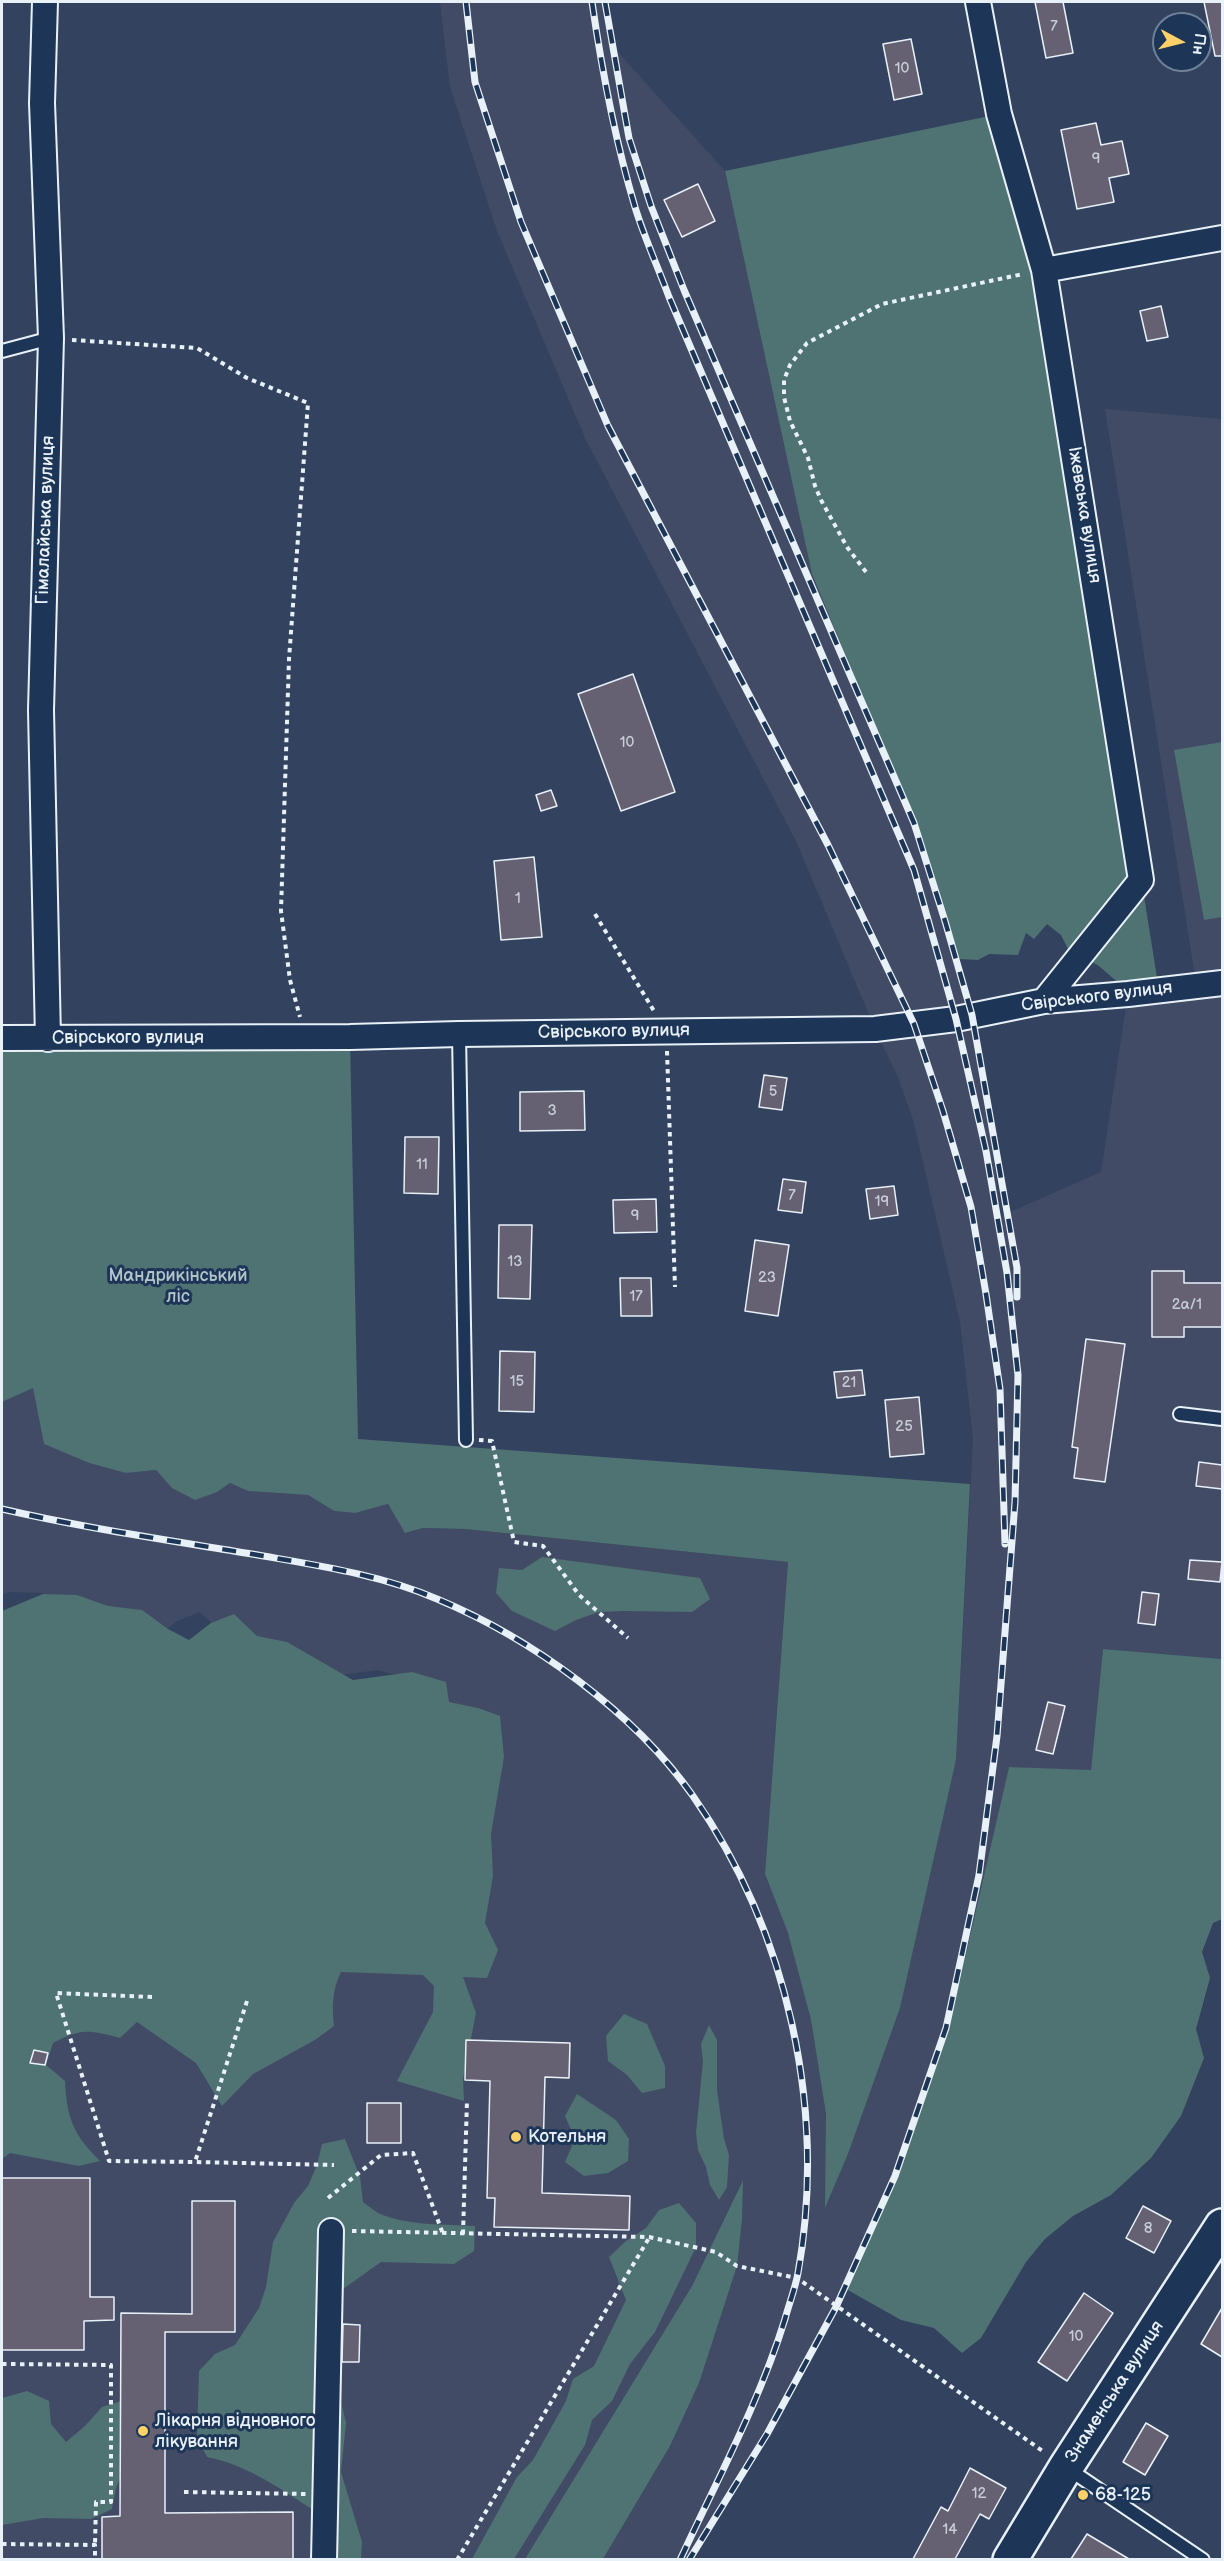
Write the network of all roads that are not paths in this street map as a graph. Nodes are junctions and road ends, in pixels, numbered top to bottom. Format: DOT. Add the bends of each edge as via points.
graph roads {
  1 [pos="45,2"];
  2 [pos="978,2"];
  3 [pos="1222,238"];
  4 [pos="1044,270"];
  5 [pos="51,338"];
  6 [pos="2,351"];
  7 [pos="1222,983"];
  8 [pos="1044,1001"];
  9 [pos="459,1034"];
  10 [pos="2,1038"];
  11 [pos="48,1039"];
  12 [pos="1180,1414"];
  13 [pos="1222,1419"];
  14 [pos="466,1440"];
  15 [pos="1222,2226"];
  16 [pos="331,2230"];
  17 [pos="1066,2467"];
  18 [pos="324,2559"];
  19 [pos="1010,2559"];
  20 [pos="1203,2559"];
  1 -- 5 [label="street, Гімалайська вулиця" via="42,103"];
  2 -- 4 [label="street, Іжевська вулиця" via="999,114"];
  3 -- 4 [label="street"];
  4 -- 8 [label="street, Іжевська вулиця" via="1141,880"];
  5 -- 6 [label="lane"];
  5 -- 11 [label="street, Гімалайська вулиця" via="40,710"];
  7 -- 8 [label="street, Свірського вулиця"];
  8 -- 9 [label="street, Свірського вулиця" via="956,1020 875,1029"];
  9 -- 11 [label="street, Свірського вулиця"];
  9 -- 14 [label="lane"];
  10 -- 11 [label="street, Свірського вулиця"];
  12 -- 13 [label="lane"];
  15 -- 17 [label="main road, Знаменська вулиця"];
  16 -- 18 [label="street"];
  17 -- 19 [label="main road, Знаменська вулиця"];
  17 -- 20 [label="lane"];
}
